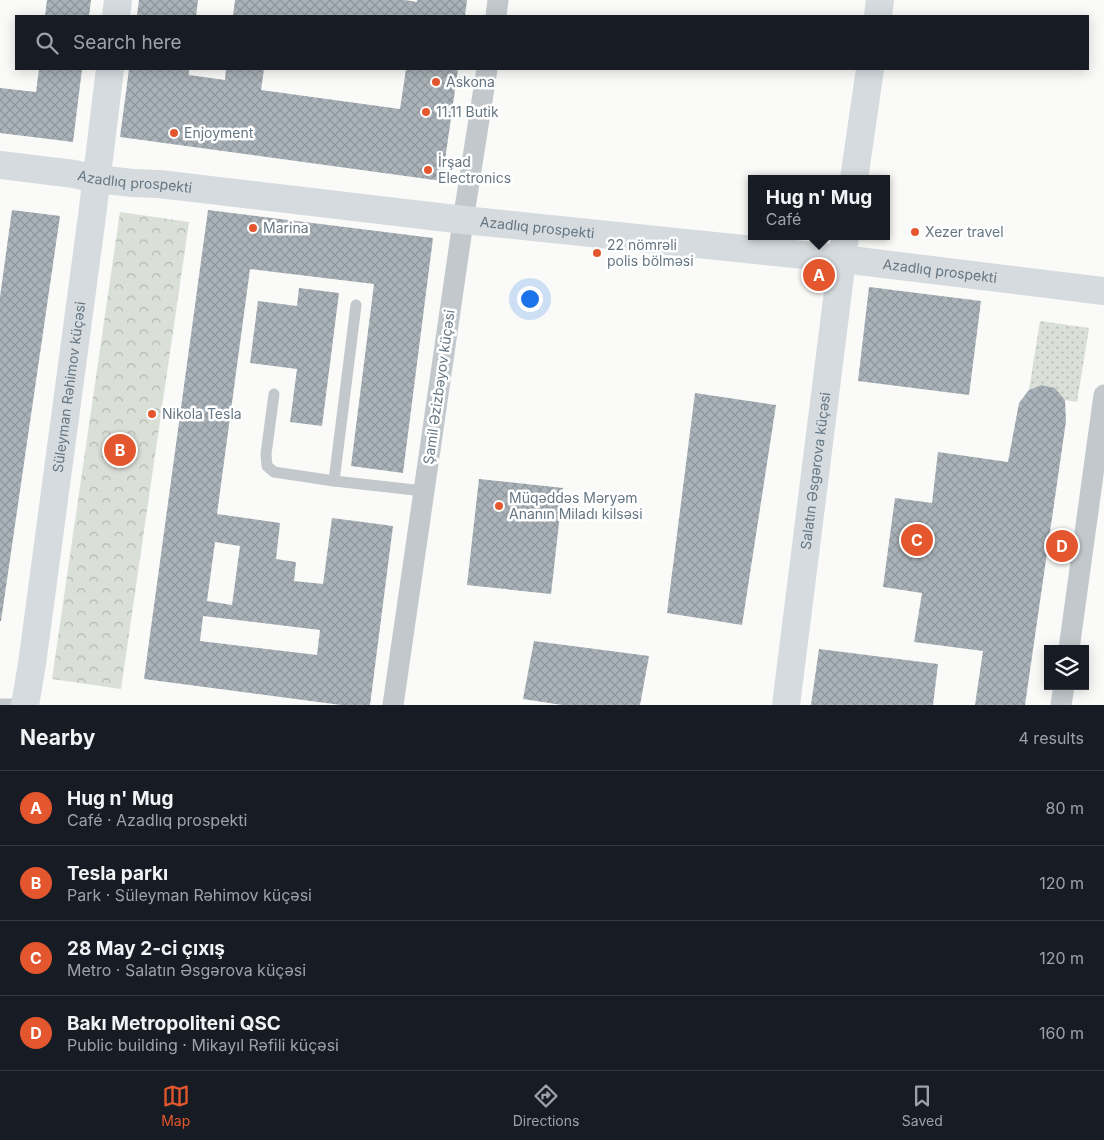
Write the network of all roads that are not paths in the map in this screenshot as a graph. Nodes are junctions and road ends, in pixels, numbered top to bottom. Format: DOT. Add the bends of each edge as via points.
graph roads {
  1 [pos="118,0"];
  2 [pos="498,0"];
  3 [pos="880,0"];
  4 [pos="116,15"];
  5 [pos="496,15"];
  6 [pos="878,15"];
  7 [pos="110,70"];
  8 [pos="487,70"];
  9 [pos="870,70"];
  10 [pos="0,165"];
  11 [pos="855,175"];
  12 [pos="96,179"];
  13 [pos="464,220"];
  14 [pos="843,247"];
  15 [pos="1104,291"];
  16 [pos="356,304"];
  17 [pos="274,394"];
  18 [pos="1104,395"];
  19 [pos="334,481"];
  20 [pos="424,491"];
  21 [pos="1070,645"];
  22 [pos="1063,690"];
  23 [pos="21,704"];
  24 [pos="393,705"];
  25 [pos="786,705"];
  26 [pos="1061,705"];
  1 -- 4 [label="main road"];
  2 -- 5 [label="street"];
  3 -- 6 [label="main road"];
  7 -- 12 [label="main road, Süleyman Rəhimov küçəsi"];
  8 -- 13 [label="street, Şamil Əzizbəyov küçəsi"];
  9 -- 11 [label="main road"];
  10 -- 12 [label="main road, Azadlıq prospekti"];
  12 -- 13 [label="main road, Azadlıq prospekti"];
  12 -- 23 [label="main road, Süleyman Rəhimov küçəsi" via="34,654"];
  13 -- 14 [label="main road, Azadlıq prospekti"];
  13 -- 20 [label="street, Şamil Əzizbəyov küçəsi"];
  14 -- 15 [label="main road, Azadlıq prospekti"];
  14 -- 25 [label="main road, Salatın Əsgərova küçəsi"];
  16 -- 19 [label="lane"];
  17 -- 19 [label="lane" via="267,466 274,472"];
  18 -- 21 [label="street"];
  19 -- 20 [label="lane"];
  20 -- 24 [label="street, Şamil Əzizbəyov küçəsi"];
  22 -- 26 [label="street"];
}
